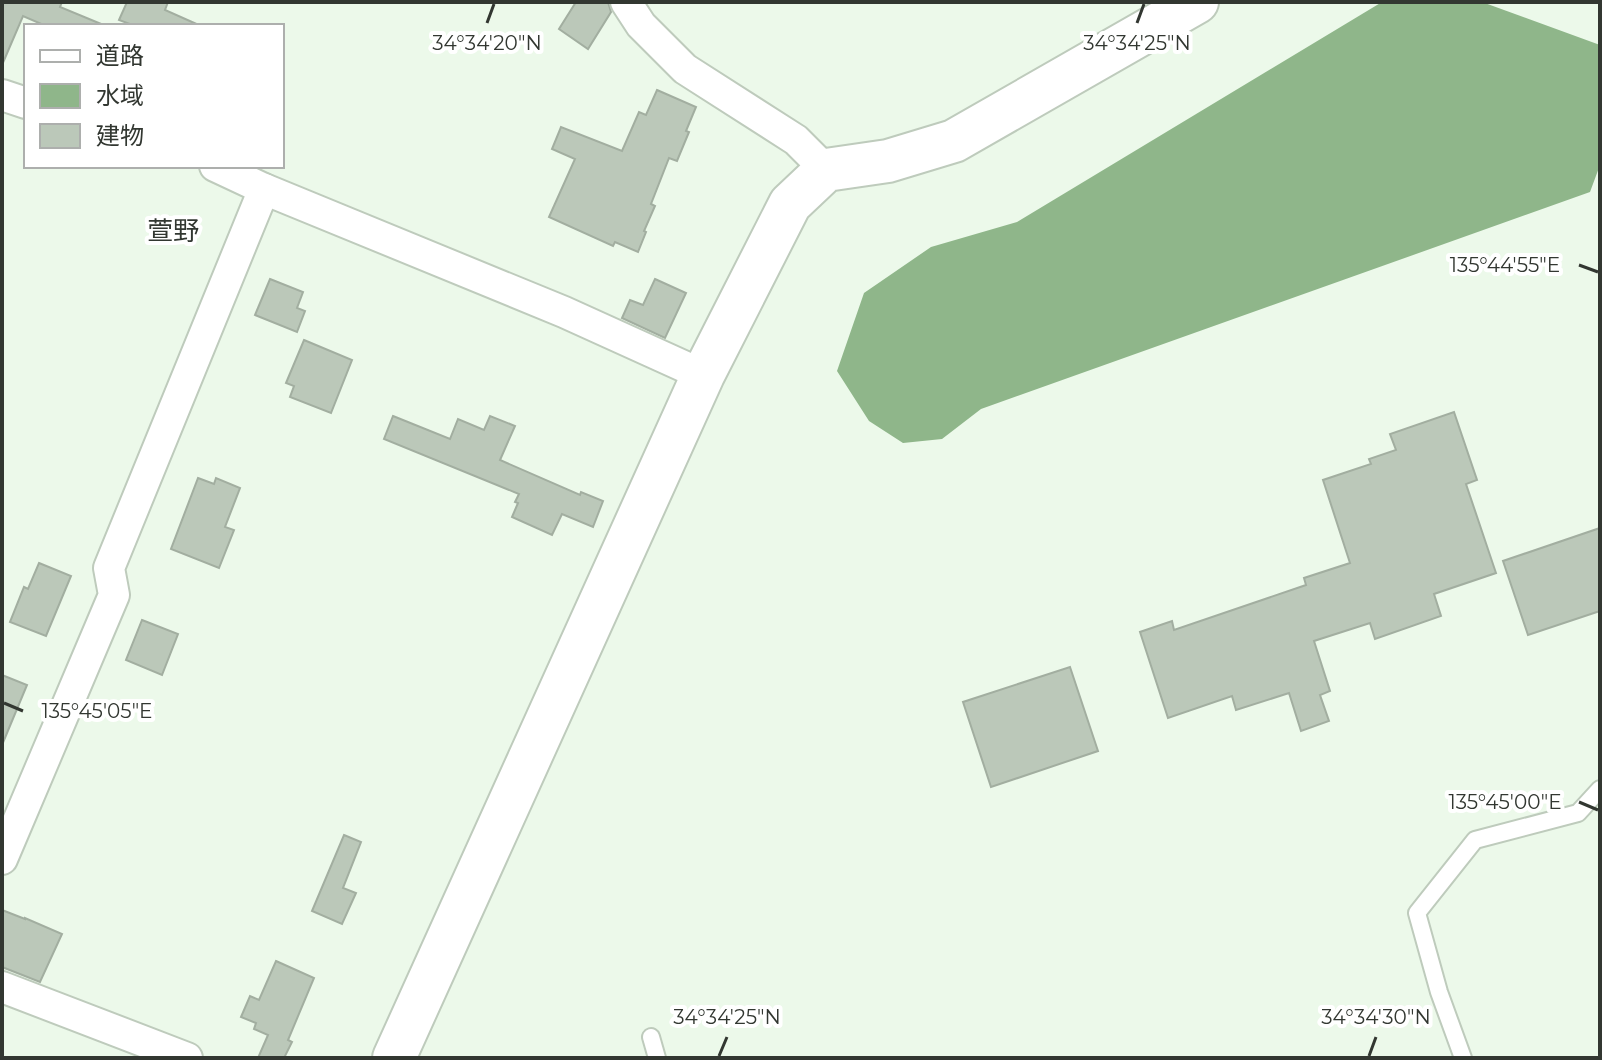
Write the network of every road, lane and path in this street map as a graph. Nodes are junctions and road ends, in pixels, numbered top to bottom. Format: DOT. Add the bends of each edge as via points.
graph roads {
  1 [pos="626,2"];
  2 [pos="1197,2"];
  3 [pos="2,95"];
  4 [pos="24,102"];
  5 [pos="219,168"];
  6 [pos="826,170"];
  7 [pos="264,189"];
  8 [pos="703,375"];
  9 [pos="1600,789"];
  10 [pos="2,859"];
  11 [pos="2,987"];
  12 [pos="651,1037"];
  13 [pos="187,1058"];
  14 [pos="394,1058"];
  15 [pos="657,1058"];
  16 [pos="1463,1058"];
  1 -- 6 [label="street" via="685,69 796,140"];
  2 -- 6 [label="street" via="954,141 888,161"];
  3 -- 4 [label="street"];
  5 -- 7 [label="street"];
  6 -- 8 [label="street" via="790,204"];
  7 -- 8 [label="street"];
  7 -- 10 [label="street" via="109,568 114,595"];
  8 -- 14 [label="street"];
  9 -- 16 [label="lane" via="1578,813 1475,840 1417,913"];
  11 -- 13 [label="street"];
  12 -- 15 [label="lane"];
}
